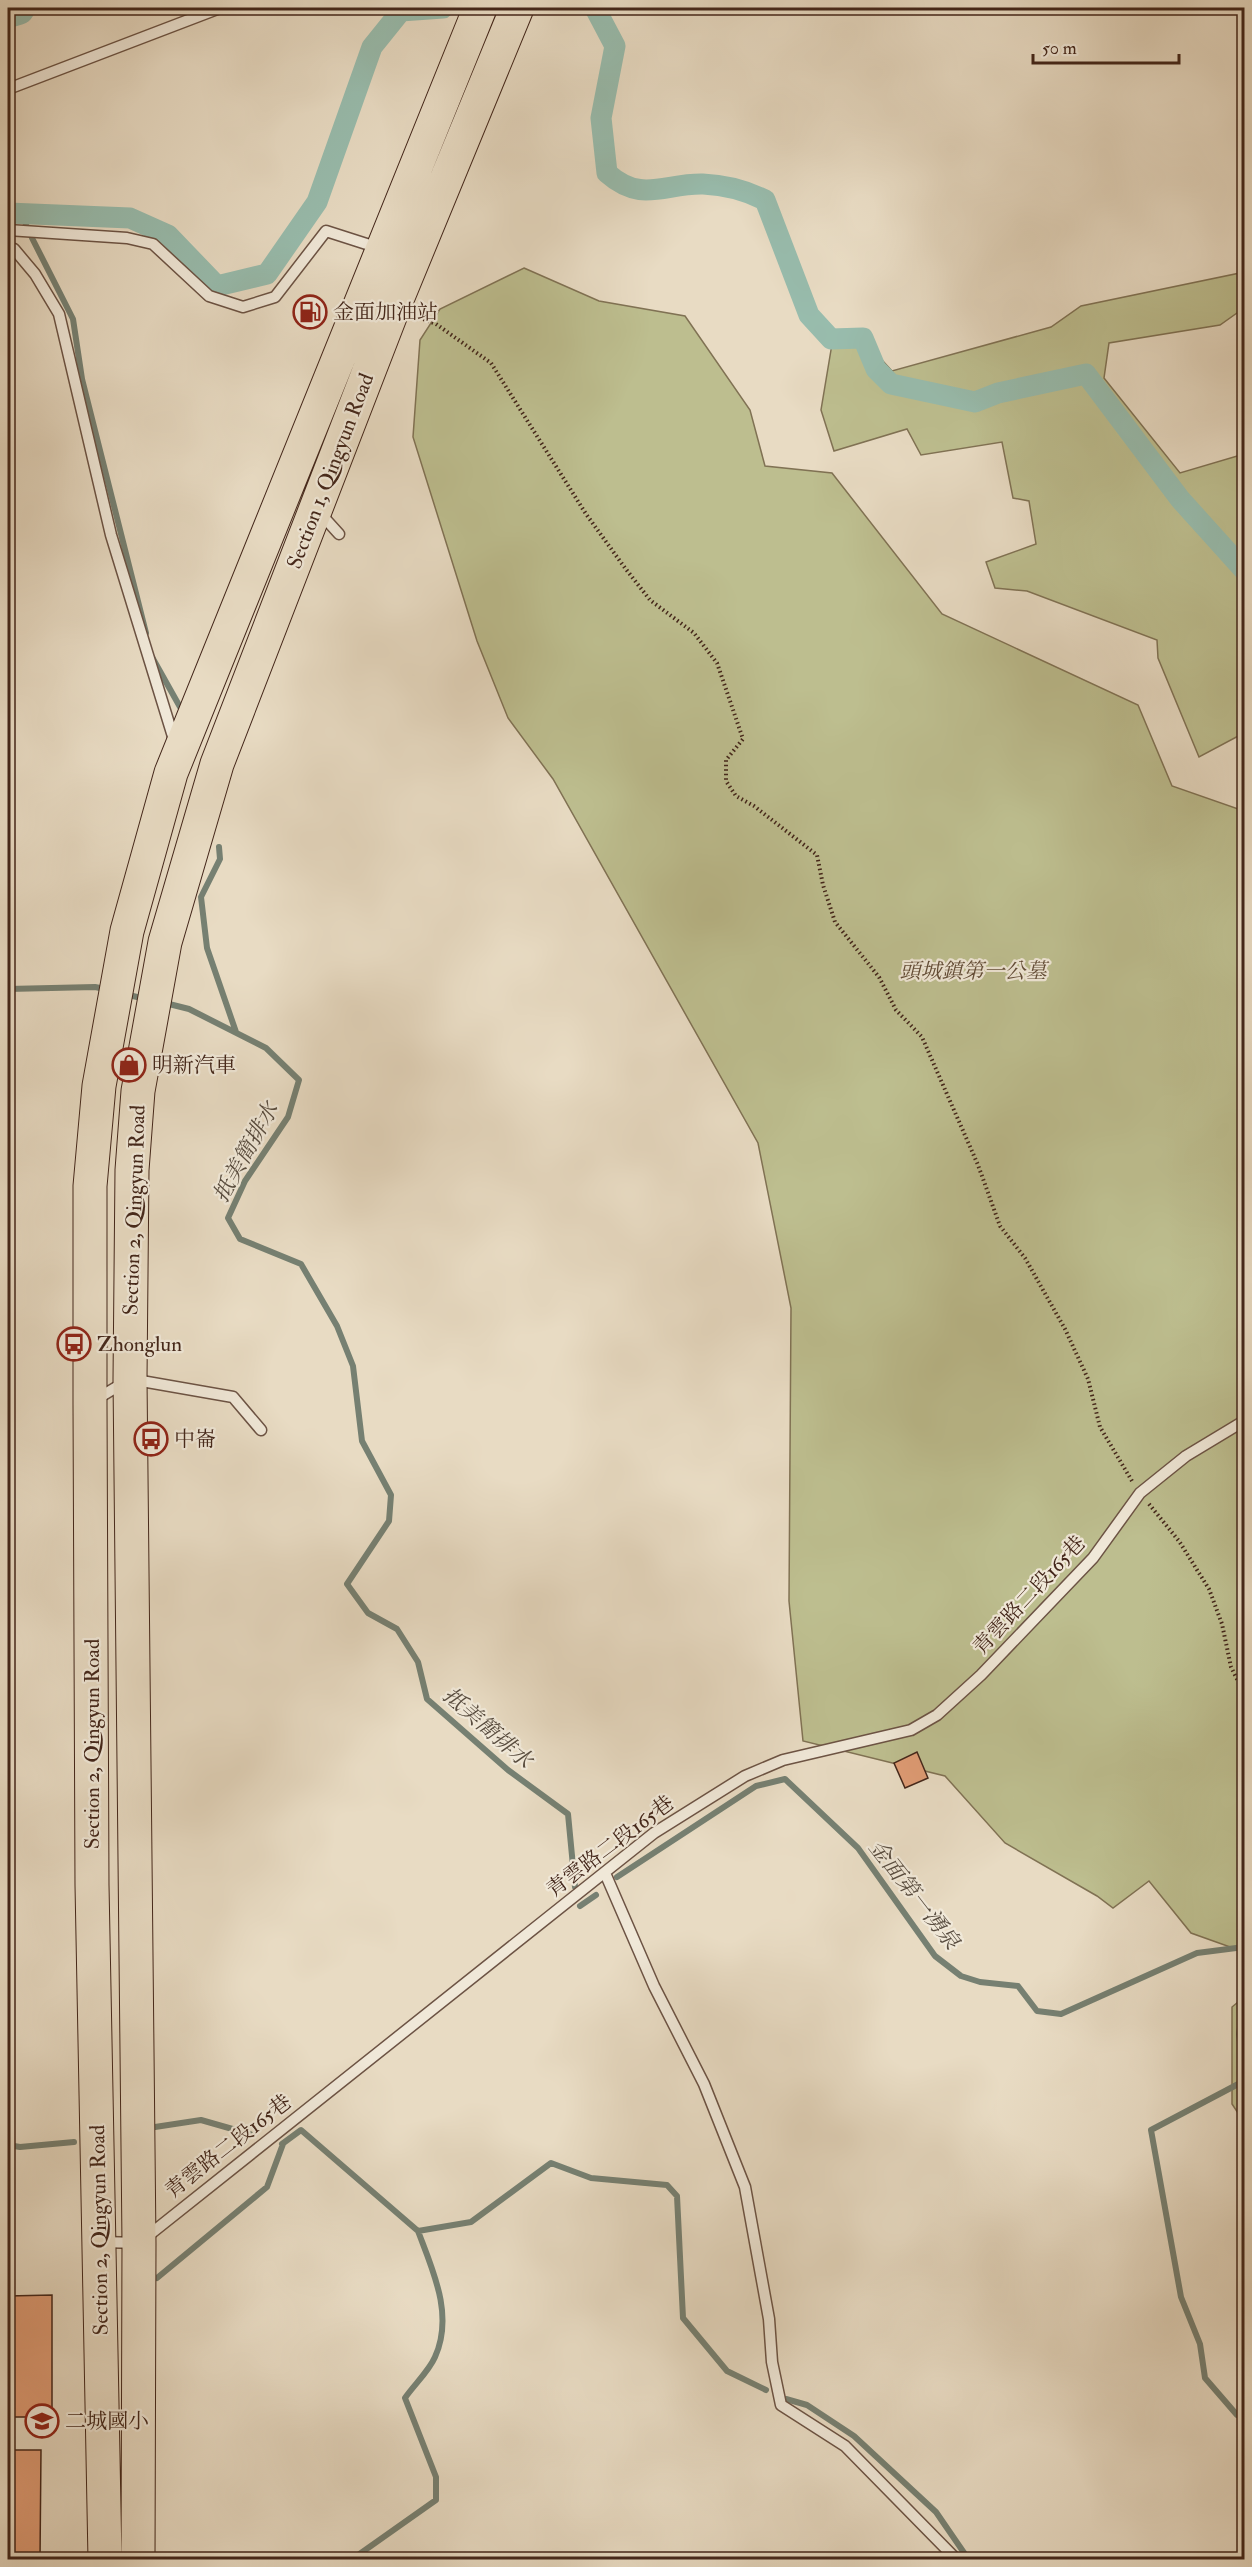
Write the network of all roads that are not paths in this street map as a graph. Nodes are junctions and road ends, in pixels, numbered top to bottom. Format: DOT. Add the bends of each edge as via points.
graph roads {
  1 [pos="220,8"];
  2 [pos="480,8"];
  3 [pos="517,8"];
  4 [pos="8,89"];
  5 [pos="8,230"];
  6 [pos="8,249"];
  7 [pos="397,258"];
  8 [pos="316,508"];
  9 [pos="339,534"];
  10 [pos="178,755"];
  11 [pos="127,931"];
  12 [pos="165,942"];
  13 [pos="130,1379"];
  14 [pos="90,1404"];
  15 [pos="1245,1421"];
  16 [pos="261,1430"];
  17 [pos="605,1873"];
  18 [pos="99,2242"];
  19 [pos="139,2242"];
  20 [pos="99,2551"];
  21 [pos="138,2553"];
  22 [pos="957,2559"];
  1 -- 4 [label="lane"];
  2 -- 7 [label="main road, Section 1, Qingyun Road"];
  3 -- 7 [label="main road, Section 1, Qingyun Road"];
  5 -- 7 [label="lane" via="127,238 153,244 209,296 243,307 275,297 326,231"];
  6 -- 10 [label="lane" via="14,249 35,274 59,314 111,535"];
  7 -- 8 [label="main road, Section 1, Qingyun Road" via="393,309"];
  7 -- 10 [label="main road, Section 1, Qingyun Road"];
  8 -- 9 [label="lane"];
  8 -- 12 [label="main road, Section 1, Qingyun Road" via="218,764"];
  10 -- 11 [label="main road, Section 1, Qingyun Road"];
  11 -- 14 [label="main road, Section 2, Qingyun Road" via="99,1086 90,1186"];
  12 -- 13 [label="main road, Section 2, Qingyun Road" via="138,1092 132,1170"];
  13 -- 14 [label="lane"];
  13 -- 16 [label="lane" via="233,1397"];
  13 -- 19 [label="main road, Section 2, Qingyun Road"];
  14 -- 18 [label="main road, Section 2, Qingyun Road" via="92,1885"];
  15 -- 17 [label="lane, 青雲路二段165巷" via="1186,1456 1140,1493 1093,1558 988,1668 937,1715 911,1730 783,1760 745,1776 654,1833"];
  17 -- 19 [label="lane, 青雲路二段165巷"];
  17 -- 22 [label="lane" via="649,1977 704,2084 745,2187 781,2405 846,2446"];
  18 -- 19 [label="lane"];
  18 -- 20 [label="main road, Section 2, Qingyun Road"];
  19 -- 21 [label="main road, Section 2, Qingyun Road"];
  20 -- 21 [label="main road"];
}
